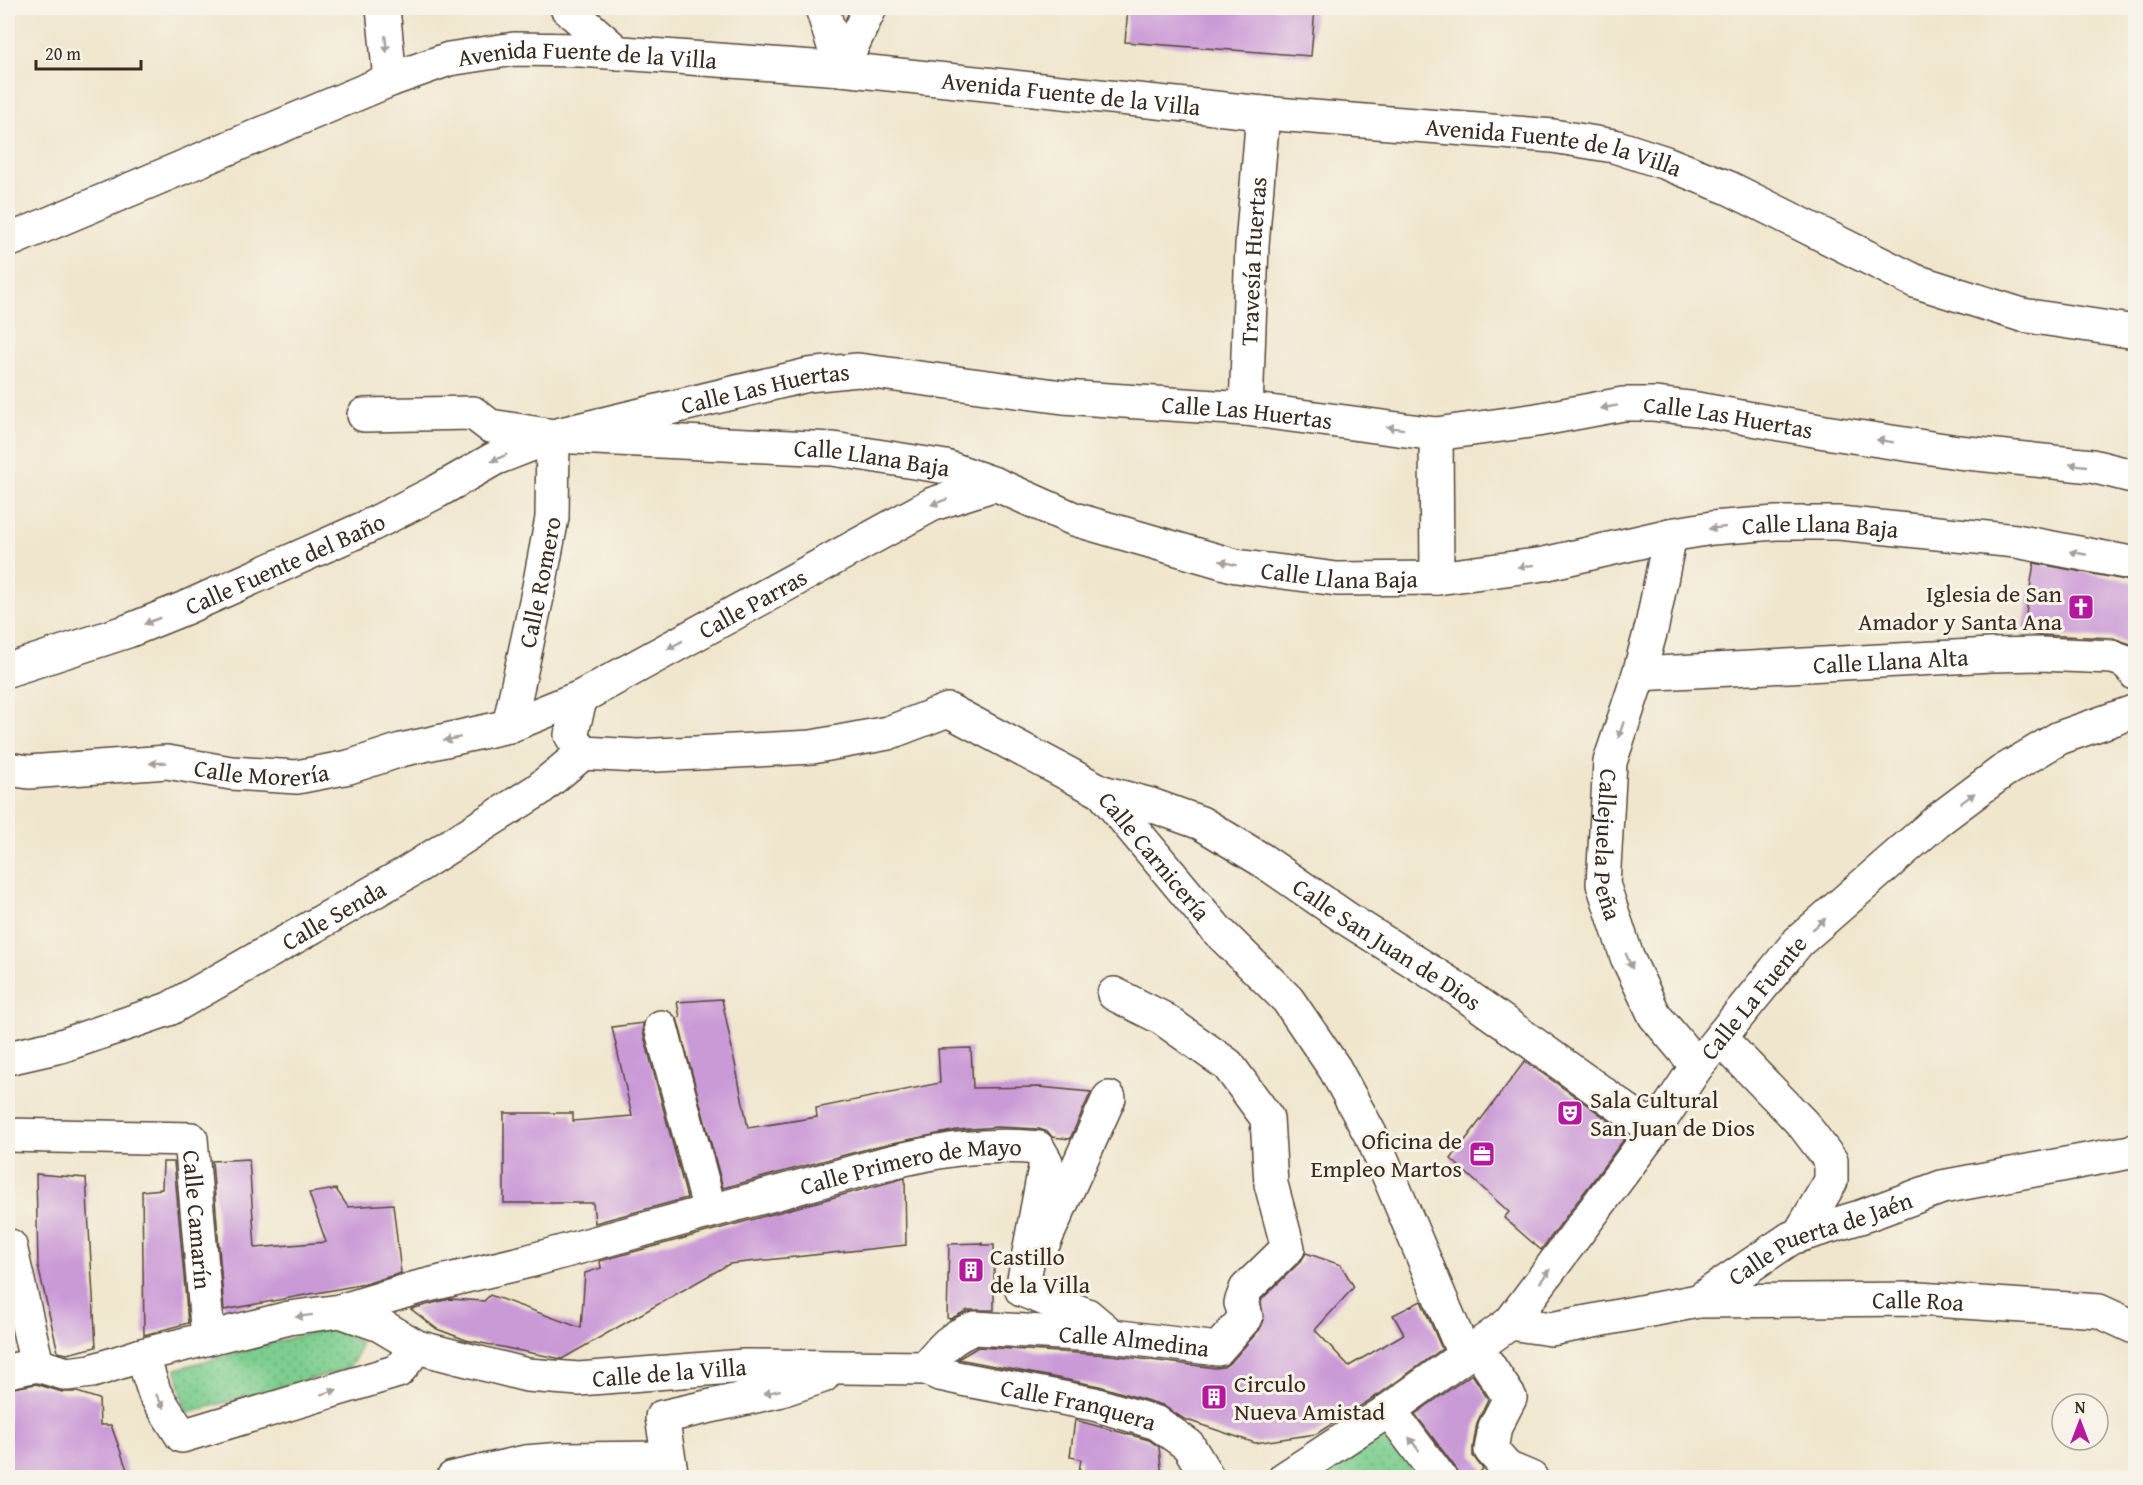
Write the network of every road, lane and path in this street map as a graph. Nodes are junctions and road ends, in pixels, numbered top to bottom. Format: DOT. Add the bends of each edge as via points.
graph roads {
  1 [pos="383,8"];
  2 [pos="567,8"];
  3 [pos="822,8"];
  4 [pos="870,8"];
  5 [pos="618,53"];
  6 [pos="841,69"];
  7 [pos="390,80"];
  8 [pos="1263,113"];
  9 [pos="8,241"];
  10 [pos="2136,332"];
  11 [pos="1246,409"];
  12 [pos="364,416"];
  13 [pos="1436,434"];
  14 [pos="553,436"];
  15 [pos="2136,477"];
  16 [pos="994,484"];
  17 [pos="1670,535"];
  18 [pos="2136,564"];
  19 [pos="1437,578"];
  20 [pos="8,670"];
  21 [pos="1639,674"];
  22 [pos="2136,674"];
  23 [pos="581,697"];
  24 [pos="2131,719"];
  25 [pos="509,726"];
  26 [pos="583,753"];
  27 [pos="8,769"];
  28 [pos="1102,792"];
  29 [pos="1114,994"];
  30 [pos="661,1027"];
  31 [pos="1720,1038"];
  32 [pos="8,1058"];
  33 [pos="1697,1066"];
  34 [pos="1109,1098"];
  35 [pos="1654,1130"];
  36 [pos="8,1135"];
  37 [pos="2136,1151"];
  38 [pos="710,1211"];
  39 [pos="1799,1235"];
  40 [pos="8,1247"];
  41 [pos="1022,1290"];
  42 [pos="1698,1301"];
  43 [pos="340,1311"];
  44 [pos="1510,1323"];
  45 [pos="2136,1328"];
  46 [pos="1112,1336"];
  47 [pos="208,1338"];
  48 [pos="417,1347"];
  49 [pos="1470,1351"];
  50 [pos="142,1355"];
  51 [pos="22,1368"];
  52 [pos="847,1368"];
  53 [pos="926,1368"];
  54 [pos="1389,1410"];
  55 [pos="670,1468"];
  56 [pos="1511,1474"];
  57 [pos="453,1478"];
  58 [pos="1208,1478"];
  59 [pos="1285,1478"];
  60 [pos="1440,1478"];
  1 -- 7 [label="street, one-way"];
  2 -- 5 [label="street"];
  3 -- 6 [label="street"];
  4 -- 6 [label="street"];
  5 -- 6 [label="street, Avenida Fuente de la Villa"];
  5 -- 7 [label="street, Avenida Fuente de la Villa" via="514,49 449,59"];
  6 -- 8 [label="street, Avenida Fuente de la Villa"];
  7 -- 9 [label="street, Avenida Fuente de la Villa"];
  8 -- 10 [label="street, Avenida Fuente de la Villa" via="1553,136 1614,146 1728,188 1915,281 2022,315"];
  8 -- 11 [label="street, Travesía Huertas" via="1252,245"];
  13 -- 11 [label="street, Calle Las Huertas, one-way"];
  11 -- 14 [label="street, Calle Las Huertas" via="1063,397 858,370 808,375"];
  12 -- 14 [label="street, Calle Las Huertas" via="473,413 490,426"];
  15 -- 13 [label="street, Calle Las Huertas, one-way" via="2092,466 1958,452 1654,404 1623,404"];
  13 -- 19 [label="street"];
  14 -- 16 [label="street, Calle Llana Baja" via="833,449 946,467"];
  14 -- 20 [label="street, Calle Fuente del Baño, one-way" via="494,459 367,527 185,608"];
  14 -- 25 [label="street, Calle Romero" via="552,518"];
  19 -- 16 [label="street, Calle Llana Baja, one-way" via="1337,579 1236,566 1074,519"];
  16 -- 23 [label="street, Calle Parras, one-way" via="933,504"];
  18 -- 17 [label="street, Calle Llana Baja, one-way" via="2016,541 1839,523 1776,523"];
  17 -- 19 [label="street, Calle Llana Baja, one-way" via="1544,564"];
  17 -- 21 [label="street, Callejuela Peña"];
  21 -- 22 [label="street, Calle Llana Alta" via="2040,654 2112,657 2130,665"];
  21 -- 33 [label="street, Callejuela Peña, one-way" via="1610,762 1604,884 1627,957 1655,1016"];
  23 -- 25 [label="street, Calle Parras"];
  23 -- 26 [label="street" via="572,735"];
  31 -- 24 [label="street, Calle La Fuente, one-way" via="1798,942 1938,820 2002,772 2059,738"];
  25 -- 27 [label="street, Calle Morería, one-way" via="297,777 231,773 167,762 28,772"];
  26 -- 28 [label="street, Calle Carnicería" via="638,756 812,747 888,733 948,710"];
  26 -- 32 [label="street, Calle Senda" via="538,790 410,871 169,1010 61,1046"];
  28 -- 35 [label="street, Calle San Juan de Dios" via="1201,823 1262,860 1349,921 1453,986"];
  28 -- 49 [label="street, Calle Carnicería" via="1216,929 1288,1000 1335,1069 1375,1143"];
  29 -- 46 [label="street, Calle Almedina" via="1162,1018 1228,1065 1267,1118 1271,1184 1288,1248 1246,1289 1241,1303 1246,1317 1218,1349"];
  30 -- 38 [label="street"];
  31 -- 33 [label="street, Calle La Fuente"];
  31 -- 39 [label="street" via="1803,1124 1831,1161 1831,1181"];
  33 -- 35 [label="street, Calle La Fuente"];
  34 -- 41 [label="street"];
  44 -- 35 [label="street, Calle La Fuente, one-way"];
  36 -- 47 [label="street, Calle Camarín" via="191,1139"];
  37 -- 39 [label="street, Calle Puerta de Jaén" via="1942,1187"];
  38 -- 41 [label="street, Calle Primero de Mayo" via="932,1152 980,1145 1038,1148 1046,1162"];
  38 -- 43 [label="street, Calle Primero de Mayo"];
  39 -- 42 [label="street, Calle Puerta de Jaén"];
  40 -- 51 [label="street, Calle de la Villa"];
  41 -- 46 [label="street" via="1087,1315"];
  42 -- 44 [label="street, Calle Puerta de Jaén" via="1551,1329"];
  42 -- 45 [label="street, Calle Roa" via="1919,1299 2099,1311"];
  43 -- 47 [label="street, Calle de la Villa, one-way" via="289,1318"];
  43 -- 48 [label="street, Calle de la Villa" via="380,1325"];
  44 -- 49 [label="street, Calle La Fuente"];
  46 -- 53 [label="street, Calle Almedina" via="975,1328 945,1344"];
  47 -- 50 [label="street, Calle de la Villa"];
  50 -- 48 [label="street, one-way" via="155,1394 182,1436 398,1371"];
  48 -- 52 [label="street, Calle de la Villa" via="555,1379 744,1366"];
  49 -- 54 [label="street, Calle La Fuente"];
  49 -- 56 [label="street, Calle Carnicería" via="1510,1398 1495,1427 1491,1450"];
  50 -- 51 [label="street, Calle de la Villa" via="92,1371 67,1374"];
  52 -- 53 [label="street, Calle de la Villa"];
  52 -- 55 [label="street, one-way" via="778,1391 662,1417"];
  53 -- 58 [label="street, Calle Franquera" via="962,1379 1094,1404 1157,1423 1188,1445"];
  54 -- 59 [label="street, Calle La Fuente"];
  60 -- 54 [label="street, one-way"];
  55 -- 57 [label="street" via="563,1459 525,1462"];
}
